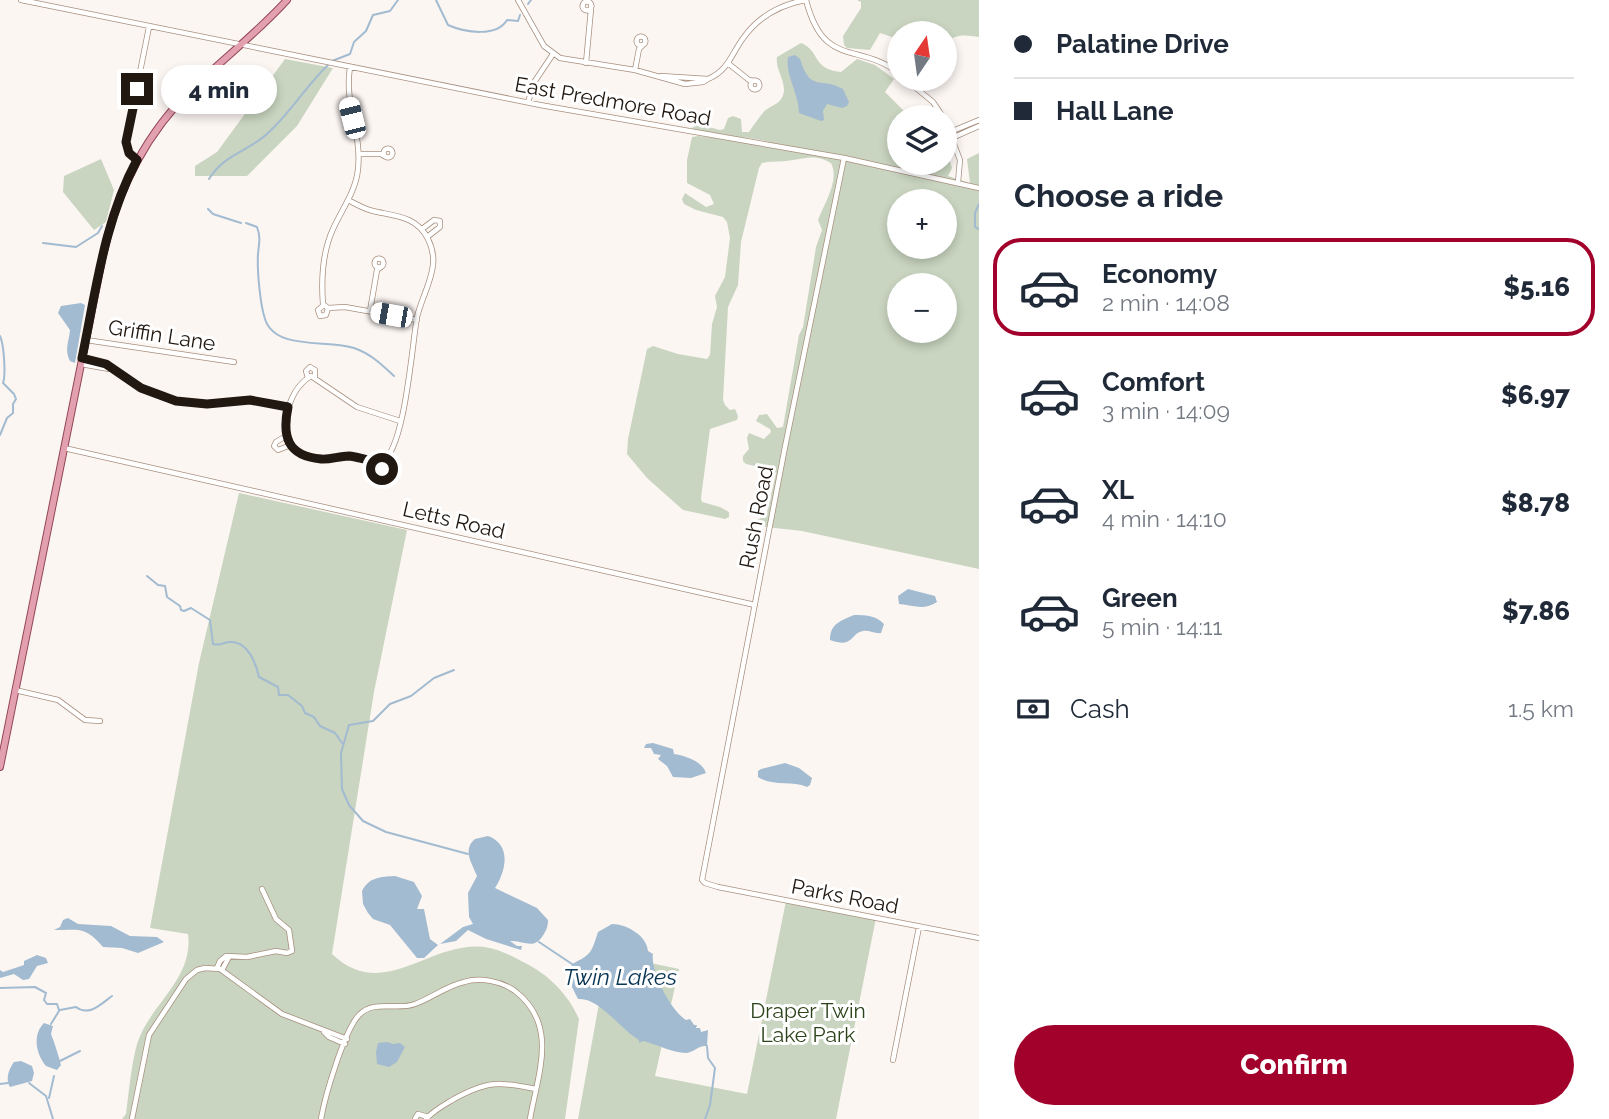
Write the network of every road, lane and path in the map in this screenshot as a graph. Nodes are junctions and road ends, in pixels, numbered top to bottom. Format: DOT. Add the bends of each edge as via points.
graph roads {
  1 [pos="20,0"];
  2 [pos="287,0"];
  3 [pos="518,0"];
  4 [pos="806,0"];
  5 [pos="588,11"];
  6 [pos="149,27"];
  7 [pos="240,46"];
  8 [pos="640,46"];
  9 [pos="553,54"];
  10 [pos="586,63"];
  11 [pos="729,64"];
  12 [pos="887,65"];
  13 [pos="350,67"];
  14 [pos="635,71"];
  15 [pos="751,82"];
  16 [pos="920,91"];
  17 [pos="528,102"];
  18 [pos="935,105"];
  19 [pos="979,120"];
  20 [pos="979,126"];
  21 [pos="968,128"];
  22 [pos="957,133"];
  23 [pos="957,152"];
  24 [pos="359,153"];
  25 [pos="383,153"];
  26 [pos="844,158"];
  27 [pos="137,160"];
  28 [pos="958,183"];
  29 [pos="979,188"];
  30 [pos="348,201"];
  31 [pos="422,229"];
  32 [pos="427,237"];
  33 [pos="377,268"];
  34 [pos="370,312"];
  35 [pos="417,320"];
  36 [pos="86,340"];
  37 [pos="81,361"];
  38 [pos="234,362"];
  39 [pos="315,377"];
  40 [pos="308,378"];
  41 [pos="288,407"];
  42 [pos="400,421"];
  43 [pos="286,436"];
  44 [pos="291,445"];
  45 [pos="64,448"];
  46 [pos="387,459"];
  47 [pos="380,462"];
  48 [pos="755,605"];
  49 [pos="15,690"];
  50 [pos="100,721"];
  51 [pos="2,746"];
  52 [pos="0,767"];
  53 [pos="705,883"];
  54 [pos="262,889"];
  55 [pos="919,927"];
  56 [pos="979,938"];
  57 [pos="219,969"];
  58 [pos="346,1041"];
  59 [pos="893,1060"];
  60 [pos="536,1089"];
  61 [pos="427,1118"];
  62 [pos="132,1119"];
  63 [pos="321,1119"];
  64 [pos="415,1119"];
  65 [pos="530,1119"];
  1 -- 6 [label="street, East Predmore Road"];
  2 -- 7 [label="main road"];
  3 -- 9 [label="street" via="539,39"];
  4 -- 11 [label="street" via="785,5 759,20"];
  4 -- 12 [label="street" via="816,29 826,40 848,54"];
  5 -- 10 [label="street"];
  6 -- 7 [label="street, East Predmore Road"];
  6 -- 27 [label="street" via="126,142"];
  7 -- 13 [label="street, East Predmore Road"];
  7 -- 27 [label="main road" via="173,109"];
  8 -- 14 [label="street"];
  9 -- 10 [label="street"];
  9 -- 17 [label="street"];
  10 -- 14 [label="street"];
  11 -- 14 [label="street" via="703,82 690,84"];
  11 -- 15 [label="street"];
  13 -- 17 [label="street, East Predmore Road"];
  13 -- 24 [label="street" via="348,98"];
  16 -- 18 [label="street"];
  17 -- 26 [label="street, East Predmore Road"];
  19 -- 21 [label="street"];
  20 -- 21 [label="street"];
  21 -- 22 [label="street"];
  23 -- 28 [label="street"];
  24 -- 25 [label="street"];
  24 -- 30 [label="street" via="356,183"];
  26 -- 28 [label="street, East Predmore Road"];
  26 -- 48 [label="street, Rush Road"];
  27 -- 36 [label="main road" via="108,233"];
  28 -- 29 [label="street, East Predmore Road"];
  30 -- 31 [label="street" via="402,216"];
  30 -- 34 [label="street" via="325,254 321,280 326,307"];
  31 -- 32 [label="street"];
  31 -- 32 [label="street" via="440,220 440,227"];
  32 -- 35 [label="street" via="433,264"];
  33 -- 34 [label="street"];
  34 -- 35 [label="street"];
  35 -- 42 [label="street"];
  36 -- 37 [label="main road"];
  36 -- 38 [label="street, Griffin Lane"];
  37 -- 41 [label="street" via="110,369 150,393 176,401 250,400"];
  37 -- 45 [label="main road"];
  39 -- 40 [label="street"];
  39 -- 40 [label="street" via="310,368"];
  39 -- 42 [label="street" via="357,407"];
  40 -- 41 [label="street" via="294,392"];
  41 -- 43 [label="street"];
  42 -- 46 [label="street"];
  43 -- 44 [label="street"];
  43 -- 44 [label="street" via="274,446 278,450"];
  44 -- 47 [label="street" via="314,458 350,456"];
  45 -- 48 [label="street, Letts Road"];
  45 -- 49 [label="main road"];
  46 -- 47 [label="street"];
  46 -- 47 [label="street" via="392,470 389,475 383,473"];
  48 -- 53 [label="street, Rush Road" via="703,868"];
  49 -- 50 [label="street" via="58,700 85,720"];
  49 -- 51 [label="main road"];
  51 -- 52 [label="main road"];
  53 -- 55 [label="street, Parks Road"];
  54 -- 57 [label="street" via="276,919 289,930 292,950 223,957"];
  55 -- 56 [label="street, Parks Road"];
  55 -- 59 [label="street"];
  57 -- 58 [label="street" via="275,1009"];
  57 -- 62 [label="street" via="205,968 190,975 152,1030"];
  58 -- 60 [label="street" via="361,1013 374,1006 414,1005 465,981 503,985 526,1000 540,1023 543,1051"];
  58 -- 63 [label="street"];
  60 -- 61 [label="street" via="485,1084 442,1105"];
  60 -- 65 [label="street"];
  61 -- 64 [label="street" via="418,1114"];
}
